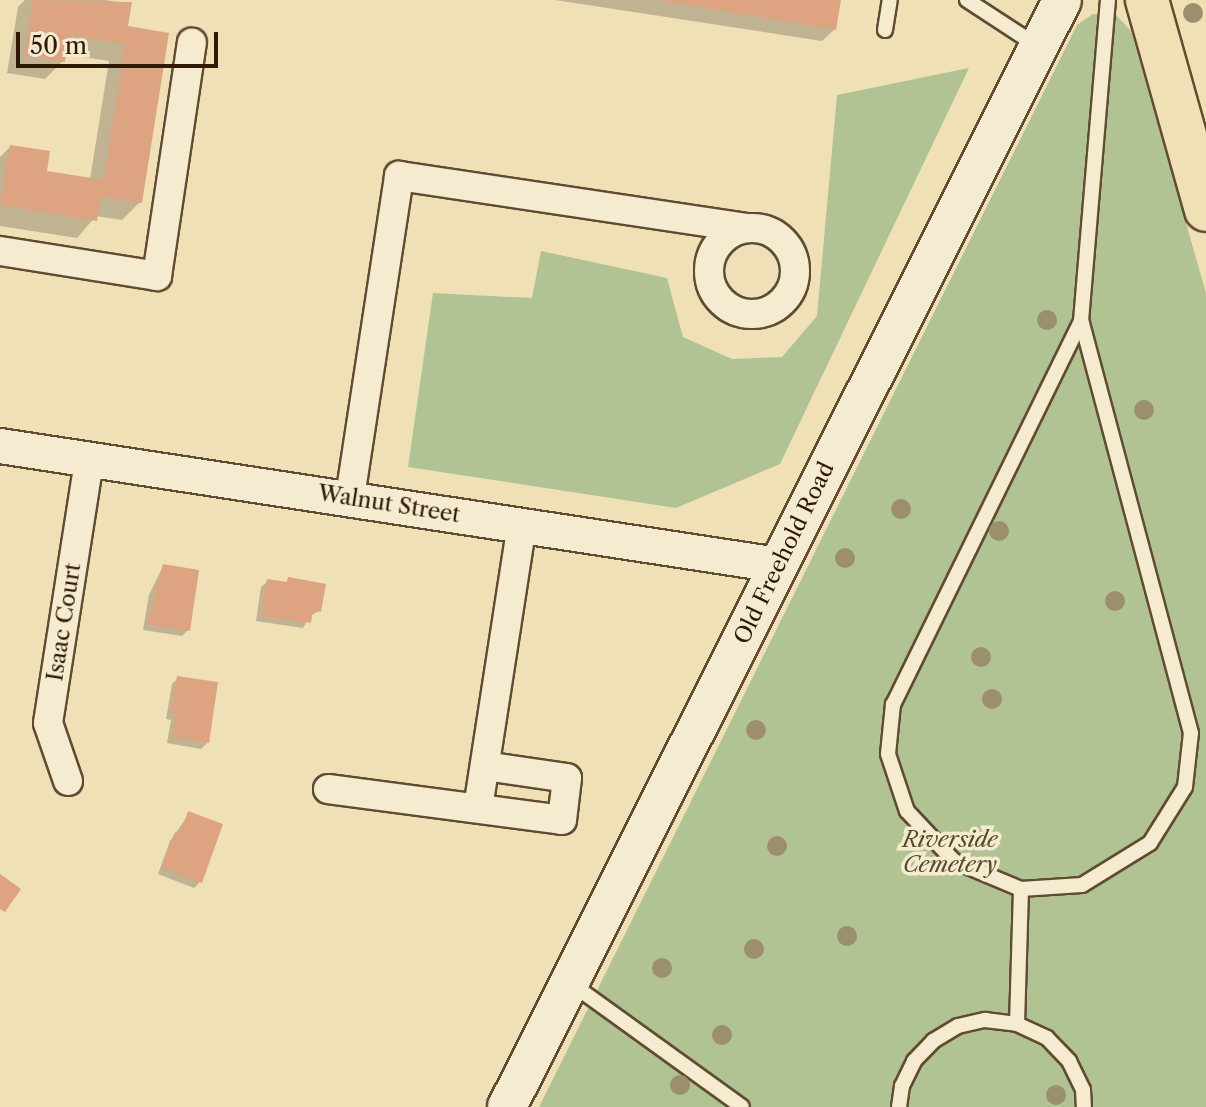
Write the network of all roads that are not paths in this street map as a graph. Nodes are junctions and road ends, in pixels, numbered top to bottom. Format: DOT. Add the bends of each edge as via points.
graph roads {
  1 [pos="890,0"];
  2 [pos="967,0"];
  3 [pos="1062,0"];
  4 [pos="1108,0"];
  5 [pos="1147,0"];
  6 [pos="885,30"];
  7 [pos="192,43"];
  8 [pos="1036,45"];
  9 [pos="1206,210"];
  10 [pos="745,228"];
  11 [pos="0,251"];
  12 [pos="1081,321"];
  13 [pos="0,446"];
  14 [pos="89,460"];
  15 [pos="350,497"];
  16 [pos="522,524"];
  17 [pos="778,565"];
  18 [pos="485,766"];
  19 [pos="68,781"];
  20 [pos="328,789"];
  21 [pos="478,808"];
  22 [pos="1021,889"];
  23 [pos="569,982"];
  24 [pos="1017,1024"];
  25 [pos="507,1107"];
  26 [pos="742,1107"];
  27 [pos="899,1107"];
  28 [pos="1084,1107"];
  1 -- 6 [label="lane"];
  2 -- 8 [label="lane"];
  3 -- 8 [label="main road, Old Freehold Road"];
  4 -- 12 [label="lane"];
  5 -- 9 [label="main road"];
  7 -- 11 [label="street" via="157,276"];
  8 -- 17 [label="main road, Old Freehold Road"];
  10 -- 15 [label="street" via="399,176"];
  12 -- 22 [label="lane" via="893,704 888,754 907,811 954,861"];
  12 -- 22 [label="lane" via="1191,733 1190,747 1185,787 1150,843 1082,885"];
  13 -- 14 [label="street, Walnut Street"];
  14 -- 15 [label="street, Walnut Street"];
  14 -- 19 [label="street, Isaac Court" via="48,723"];
  15 -- 16 [label="street, Walnut Street"];
  16 -- 17 [label="street, Walnut Street"];
  16 -- 18 [label="street"];
  17 -- 23 [label="main road, Old Freehold Road"];
  18 -- 21 [label="street"];
  18 -- 21 [label="street" via="567,778 562,820"];
  20 -- 21 [label="street"];
  22 -- 24 [label="lane"];
  23 -- 25 [label="main road, Old Freehold Road"];
  23 -- 26 [label="lane"];
  24 -- 27 [label="lane" via="985,1020 958,1026 933,1041 914,1061"];
  24 -- 28 [label="lane" via="1047,1038 1069,1061 1083,1090"];
}
